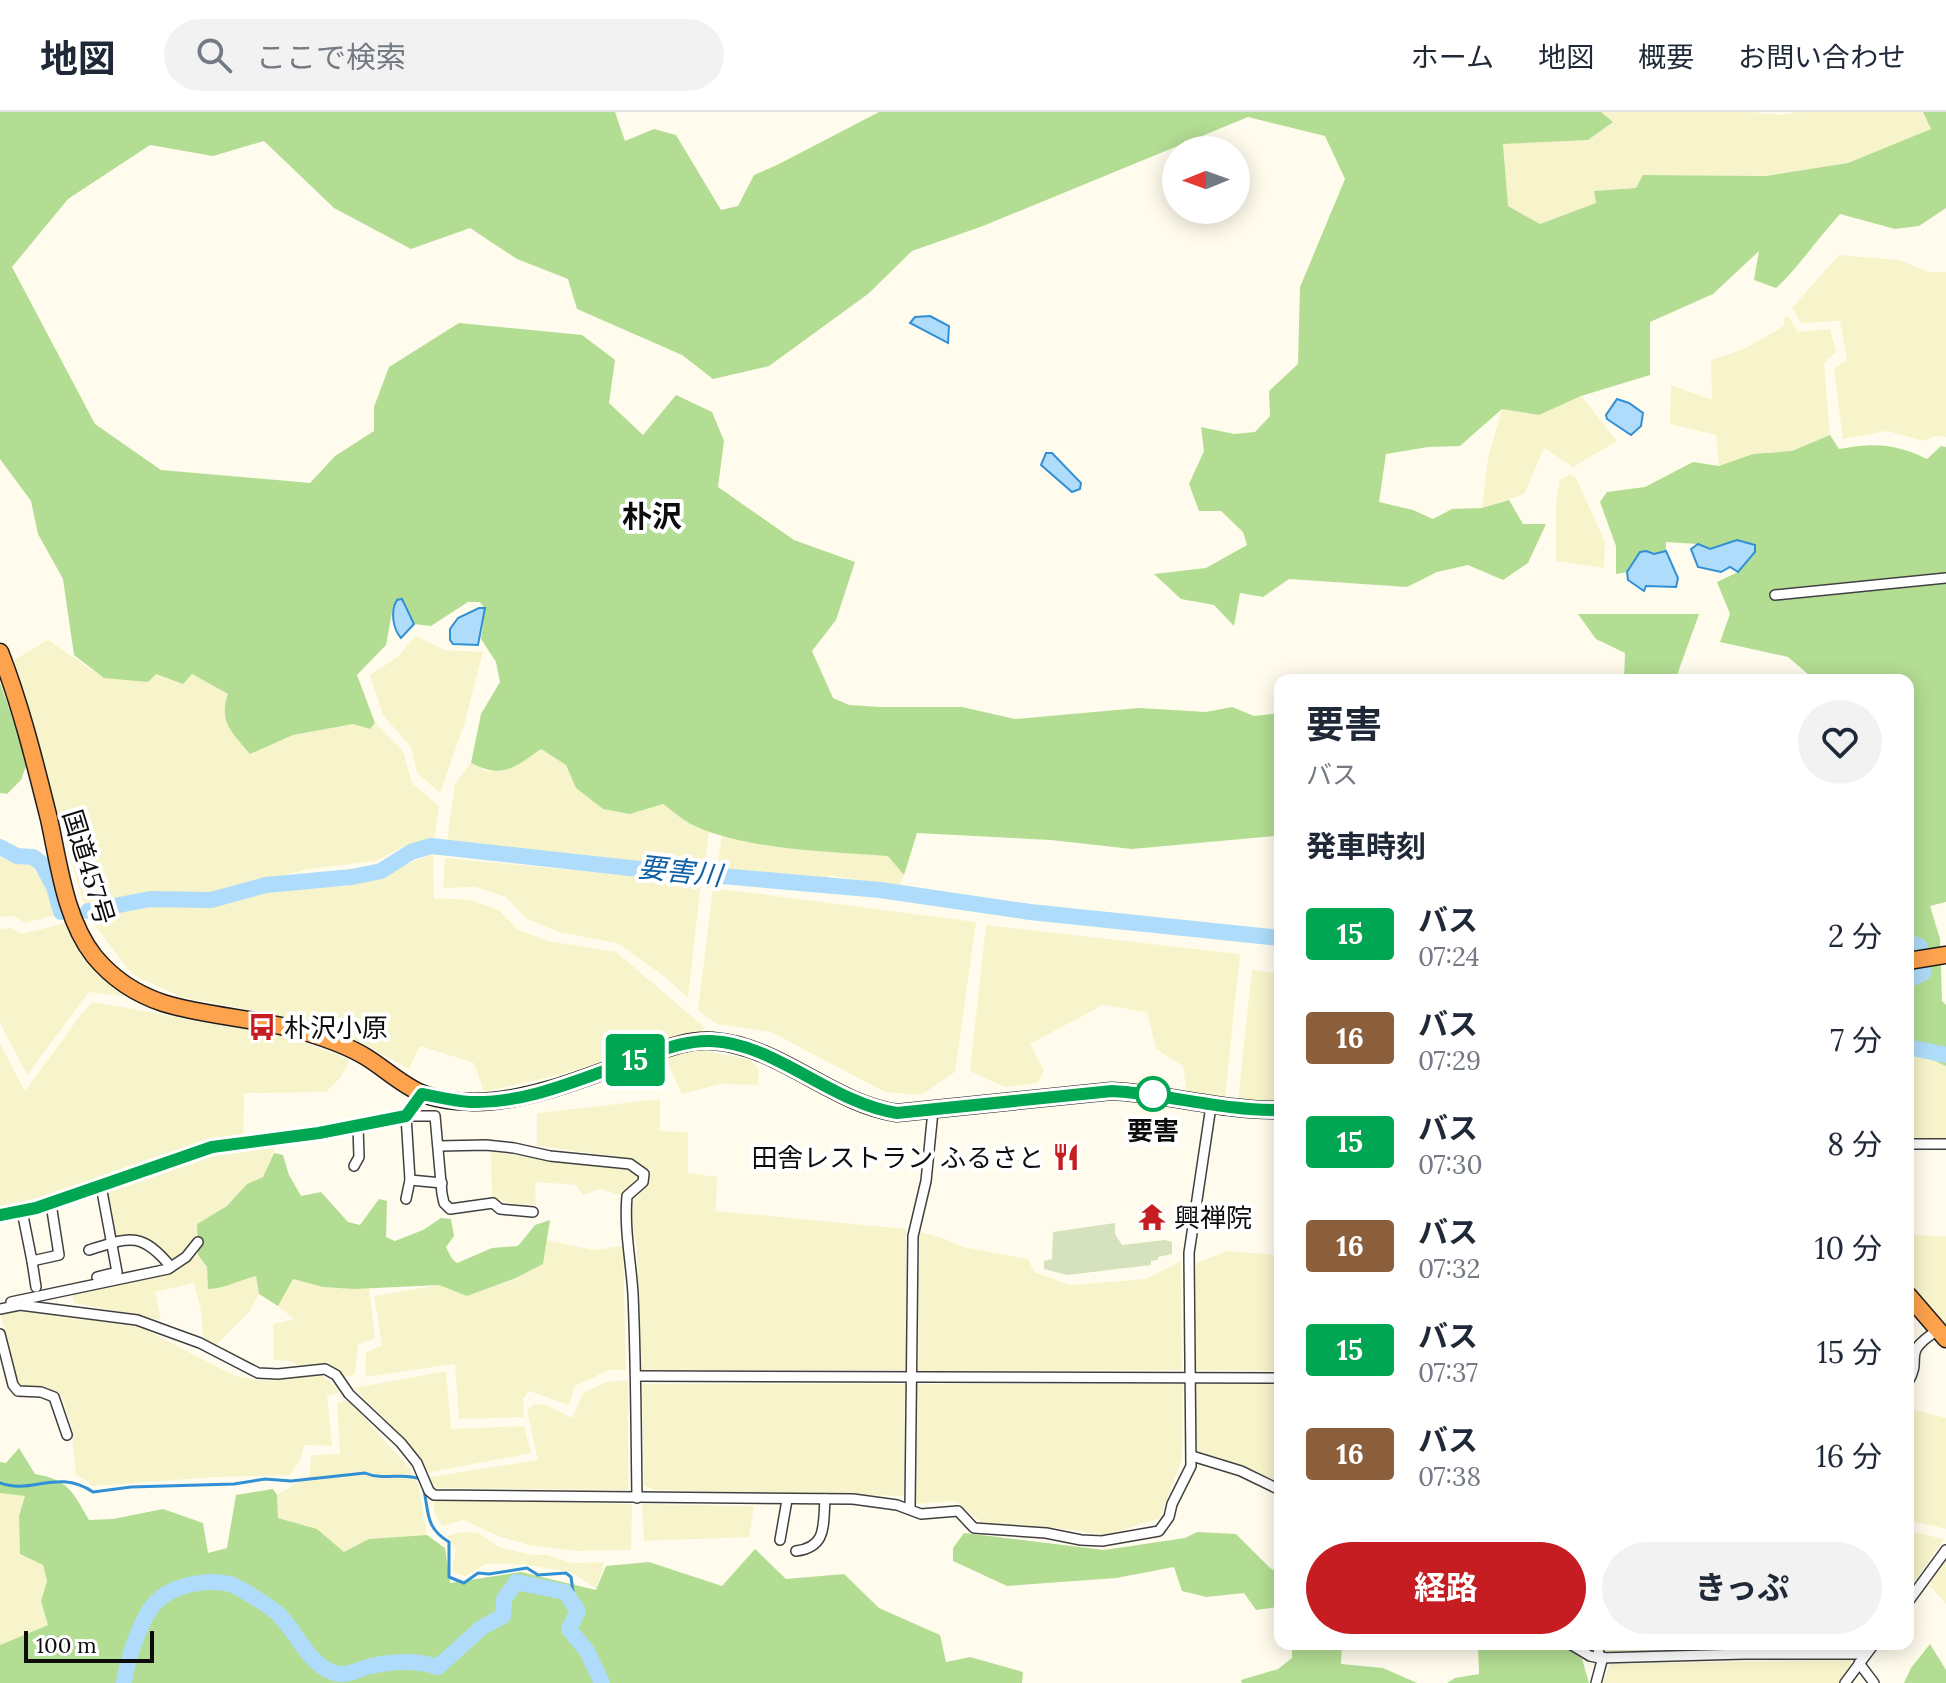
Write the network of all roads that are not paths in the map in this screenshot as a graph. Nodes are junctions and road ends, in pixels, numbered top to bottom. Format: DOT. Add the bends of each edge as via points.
graph roads {
  1 [pos="1946,578"];
  2 [pos="1775,595"];
  3 [pos="0,652"];
  4 [pos="1946,955"];
  5 [pos="1917,960"];
  6 [pos="422,1094"];
  7 [pos="1211,1106"];
  8 [pos="1274,1110"];
  9 [pos="933,1111"];
  10 [pos="406,1116"];
  11 [pos="358,1126"];
  12 [pos="1914,1144"];
  13 [pos="1946,1144"];
  14 [pos="439,1146"];
  15 [pos="354,1166"];
  16 [pos="410,1180"];
  17 [pos="442,1183"];
  18 [pos="101,1186"];
  19 [pos="406,1199"];
  20 [pos="51,1204"];
  21 [pos="22,1211"];
  22 [pos="533,1212"];
  23 [pos="0,1215"];
  24 [pos="113,1242"];
  25 [pos="198,1242"];
  26 [pos="89,1250"];
  27 [pos="32,1261"];
  28 [pos="171,1267"];
  29 [pos="97,1277"];
  30 [pos="36,1287"];
  31 [pos="1914,1302"];
  32 [pos="0,1307"];
  33 [pos="0,1334"];
  34 [pos="1942,1334"];
  35 [pos="1914,1350"];
  36 [pos="636,1376"];
  37 [pos="912,1377"];
  38 [pos="1190,1378"];
  39 [pos="1274,1378"];
  40 [pos="67,1435"];
  41 [pos="1192,1456"];
  42 [pos="1274,1487"];
  43 [pos="637,1498"];
  44 [pos="825,1499"];
  45 [pos="787,1500"];
  46 [pos="910,1509"];
  47 [pos="780,1540"];
  48 [pos="1946,1550"];
  49 [pos="796,1551"];
  50 [pos="1914,1594"];
  51 [pos="1580,1650"];
  52 [pos="1599,1650"];
  53 [pos="1869,1650"];
  54 [pos="1866,1654"];
  55 [pos="1601,1658"];
  56 [pos="1859,1663"];
  57 [pos="1596,1683"];
  58 [pos="1845,1683"];
  59 [pos="1874,1683"];
  1 -- 2 [label="street"];
  3 -- 6 [label="highway, 国道457号" via="30,743 74,918 93,954 114,977 163,1003 333,1042"];
  4 -- 5 [label="highway"];
  6 -- 9 [label="highway, 国道457号" via="470,1102 526,1096 683,1043 710,1041 760,1053 873,1109"];
  6 -- 10 [label="street"];
  7 -- 8 [label="highway, 国道457号"];
  7 -- 9 [label="highway, 国道457号" via="1112,1091"];
  7 -- 38 [label="street" via="1189,1253"];
  9 -- 37 [label="street" via="926,1181 913,1236"];
  10 -- 11 [label="street"];
  10 -- 14 [label="street" via="435,1116"];
  10 -- 16 [label="street"];
  11 -- 15 [label="street" via="359,1157"];
  11 -- 18 [label="street" via="212,1147"];
  12 -- 13 [label="street"];
  14 -- 17 [label="street"];
  14 -- 36 [label="street" via="514,1148 630,1164 641,1171 644,1179 627,1196 625,1213"];
  16 -- 17 [label="street"];
  16 -- 19 [label="street"];
  17 -- 22 [label="street" via="450,1209 493,1203 500,1209"];
  18 -- 20 [label="street"];
  18 -- 24 [label="street"];
  20 -- 21 [label="street"];
  20 -- 27 [label="street" via="59,1255"];
  21 -- 23 [label="street"];
  21 -- 27 [label="street"];
  24 -- 26 [label="street"];
  24 -- 28 [label="street" via="142,1240"];
  24 -- 29 [label="street" via="117,1272"];
  25 -- 28 [label="street"];
  27 -- 30 [label="street"];
  28 -- 32 [label="street"];
  31 -- 34 [label="highway"];
  32 -- 43 [label="street" via="137,1320 200,1343 258,1373 325,1369 401,1443 434,1495"];
  33 -- 40 [label="street" via="13,1385 18,1391 54,1397"];
  34 -- 35 [label="street" via="1920,1341"];
  36 -- 37 [label="street"];
  36 -- 43 [label="street"];
  37 -- 38 [label="street"];
  37 -- 46 [label="street"];
  38 -- 39 [label="street"];
  38 -- 41 [label="street"];
  41 -- 42 [label="street"];
  41 -- 46 [label="street" via="1159,1531 1081,1540 974,1528 958,1511 921,1514"];
  43 -- 45 [label="street"];
  44 -- 45 [label="street"];
  44 -- 46 [label="street"];
  44 -- 49 [label="street" via="819,1540 811,1549"];
  45 -- 47 [label="street"];
  48 -- 50 [label="street"];
  51 -- 55 [label="street"];
  52 -- 55 [label="street"];
  53 -- 54 [label="street"];
  54 -- 55 [label="street"];
  54 -- 56 [label="street"];
  55 -- 57 [label="street"];
  56 -- 58 [label="street"];
  56 -- 59 [label="street"];
}
